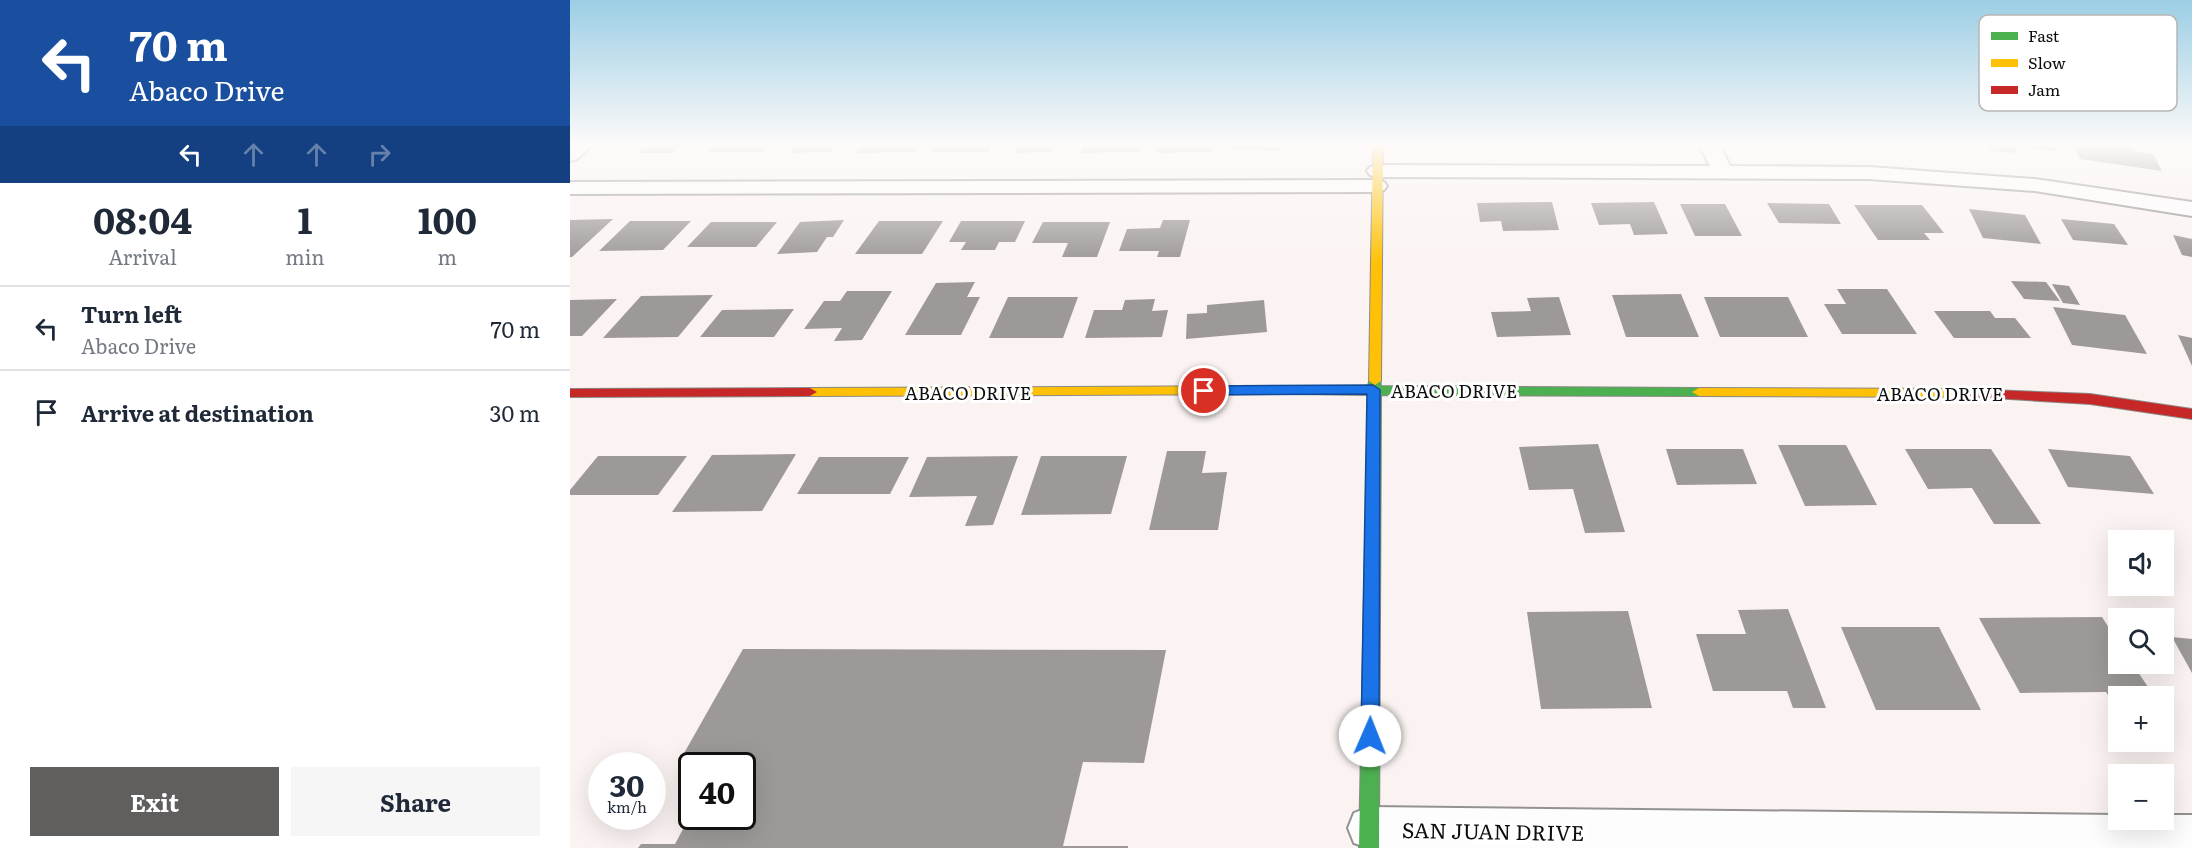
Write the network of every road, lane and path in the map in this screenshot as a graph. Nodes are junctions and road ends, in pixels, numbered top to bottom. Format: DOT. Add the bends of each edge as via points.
graph roads {
  1 [pos="967,184"];
  2 [pos="1377,184"];
  3 [pos="2020,184"];
  4 [pos="570,188"];
  5 [pos="2192,209"];
  6 [pos="1373,390"];
  7 [pos="570,393"];
  8 [pos="2192,414"];
  9 [pos="2192,836"];
  10 [pos="1369,838"];
  1 -- 4 [label="street"];
  2 -- 6 [label="street"];
  3 -- 5 [label="street"];
  6 -- 7 [label="street, ABACO DRIVE"];
  6 -- 8 [label="street, ABACO DRIVE" via="2005,393 2090,399"];
  6 -- 10 [label="street"];
  9 -- 10 [label="street, SAN JUAN DRIVE"];
}
